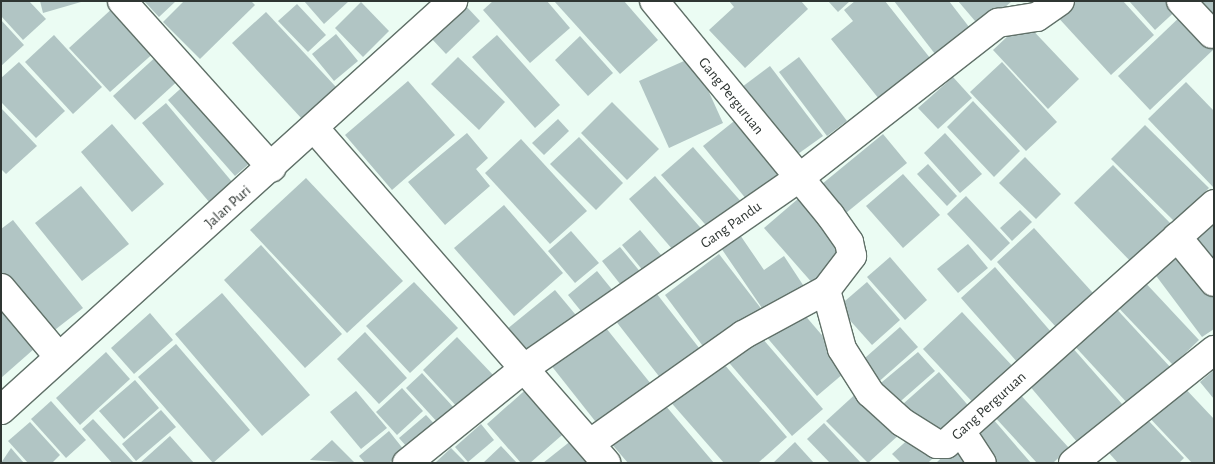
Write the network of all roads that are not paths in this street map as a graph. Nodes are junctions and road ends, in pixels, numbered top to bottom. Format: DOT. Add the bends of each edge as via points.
graph roads {
  1 [pos="122,1"];
  2 [pos="453,1"];
  3 [pos="654,1"];
  4 [pos="1060,1"];
  5 [pos="1181,1"];
  6 [pos="1212,34"];
  7 [pos="315,129"];
  8 [pos="272,168"];
  9 [pos="798,179"];
  10 [pos="1214,204"];
  11 [pos="1177,237"];
  12 [pos="1214,282"];
  13 [pos="1,288"];
  14 [pos="826,290"];
  15 [pos="1214,350"];
  16 [pos="59,357"];
  17 [pos="526,367"];
  18 [pos="1,410"];
  19 [pos="961,431"];
  20 [pos="599,452"];
  21 [pos="407,463"];
  22 [pos="982,463"];
  23 [pos="1073,463"];
  1 -- 8 [label="street"];
  2 -- 7 [label="street, Jalan Puri"];
  3 -- 9 [label="street, Gang Perguruan"];
  4 -- 9 [label="street, Gang Pandu" via="1037,17 998,23"];
  5 -- 6 [label="street"];
  7 -- 8 [label="street, Jalan Puri"];
  7 -- 17 [label="street"];
  8 -- 16 [label="street, Jalan Puri"];
  9 -- 14 [label="street, Gang Perguruan" via="830,215 852,250 848,265"];
  9 -- 17 [label="street, Gang Pandu"];
  10 -- 11 [label="street, Gang Perguruan"];
  11 -- 12 [label="street"];
  11 -- 19 [label="street, Gang Perguruan"];
  13 -- 16 [label="street"];
  14 -- 19 [label="street, Gang Perguruan" via="842,350 870,393 937,444 946,444"];
  14 -- 20 [label="street" via="743,335"];
  15 -- 23 [label="street"];
  16 -- 18 [label="street, Jalan Puri"];
  17 -- 20 [label="street"];
  17 -- 21 [label="street, Gang Pandu"];
  19 -- 22 [label="street"];
}
